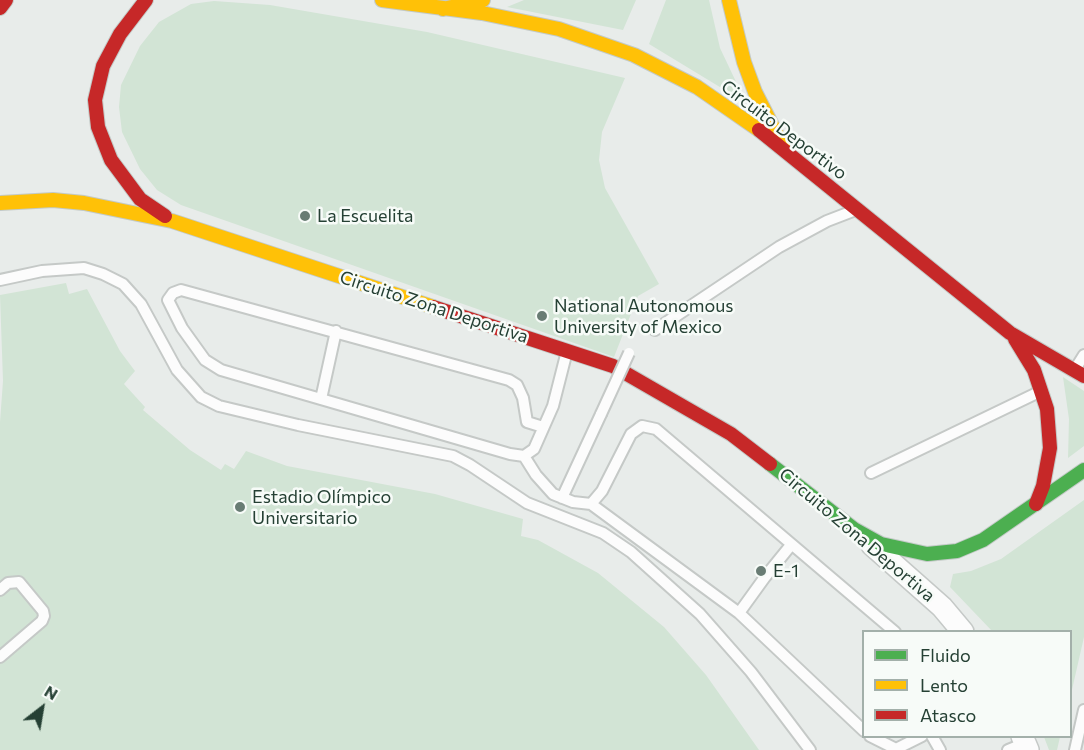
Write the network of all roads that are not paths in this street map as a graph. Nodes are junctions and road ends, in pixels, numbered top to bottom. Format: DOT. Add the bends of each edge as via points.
graph roads {
  1 [pos="6,0"];
  2 [pos="147,0"];
  3 [pos="382,0"];
  4 [pos="483,0"];
  5 [pos="729,0"];
  6 [pos="0,8"];
  7 [pos="443,9"];
  8 [pos="783,147"];
  9 [pos="0,203"];
  10 [pos="856,210"];
  11 [pos="172,220"];
  12 [pos="0,280"];
  13 [pos="655,330"];
  14 [pos="336,331"];
  15 [pos="1010,333"];
  16 [pos="567,351"];
  17 [pos="629,353"];
  18 [pos="1084,355"];
  19 [pos="1079,373"];
  20 [pos="1042,390"];
  21 [pos="321,399"];
  22 [pos="543,427"];
  23 [pos="524,456"];
  24 [pos="1084,470"];
  25 [pos="871,473"];
  26 [pos="562,498"];
  27 [pos="591,504"];
  28 [pos="1036,504"];
  29 [pos="854,529"];
  30 [pos="791,545"];
  31 [pos="0,590"];
  32 [pos="739,614"];
  33 [pos="893,630"];
  34 [pos="961,630"];
  35 [pos="0,657"];
  36 [pos="1084,710"];
  37 [pos="862,729"];
  38 [pos="874,738"];
  39 [pos="918,738"];
  40 [pos="810,750"];
  41 [pos="1075,750"];
  1 -- 6 [label="street"];
  2 -- 11 [label="street" via="120,34 103,66 95,100 98,127 111,160 140,199"];
  3 -- 7 [label="street, Circuito Deportivo"];
  4 -- 7 [label="street"];
  5 -- 8 [label="street" via="748,72"];
  7 -- 8 [label="street, Circuito Deportivo" via="559,29 634,56 697,87"];
  8 -- 10 [label="street, Circuito Deportivo"];
  9 -- 11 [label="street, Circuito Zona Deportiva" via="84,203"];
  10 -- 13 [label="lane" via="779,247"];
  10 -- 15 [label="street, Circuito Deportivo"];
  11 -- 16 [label="street, Circuito Zona Deportiva"];
  12 -- 40 [label="lane" via="84,268 103,274 123,284 141,304 177,370 201,397 219,406 298,425 453,456 527,503 603,533 631,552 700,614 751,672"];
  14 -- 21 [label="lane"];
  14 -- 21 [label="lane" via="181,290 168,300 182,328 212,365"];
  14 -- 22 [label="lane" via="509,380 517,385 523,398 527,422"];
  15 -- 19 [label="street, Circuito Deportivo"];
  15 -- 20 [label="street"];
  16 -- 22 [label="lane" via="553,406"];
  16 -- 29 [label="street, Circuito Zona Deportiva" via="613,366 731,434"];
  17 -- 26 [label="lane, bridge"];
  18 -- 19 [label="lane"];
  20 -- 25 [label="lane"];
  20 -- 28 [label="street" via="1050,448"];
  21 -- 23 [label="lane"];
  22 -- 23 [label="lane" via="534,449"];
  23 -- 26 [label="lane" via="552,494"];
  24 -- 28 [label="street"];
  26 -- 27 [label="lane"];
  27 -- 30 [label="lane" via="602,491 631,434 642,426 656,429"];
  27 -- 32 [label="lane"];
  28 -- 29 [label="street" via="983,540 942,554 896,549"];
  29 -- 34 [label="street, Circuito Zona Deportiva" via="942,607"];
  30 -- 32 [label="lane"];
  30 -- 33 [label="lane"];
  31 -- 35 [label="lane" via="19,582 44,616"];
  32 -- 37 [label="lane"];
  36 -- 41 [label="lane"];
  38 -- 39 [label="lane" via="896,749"];
}
